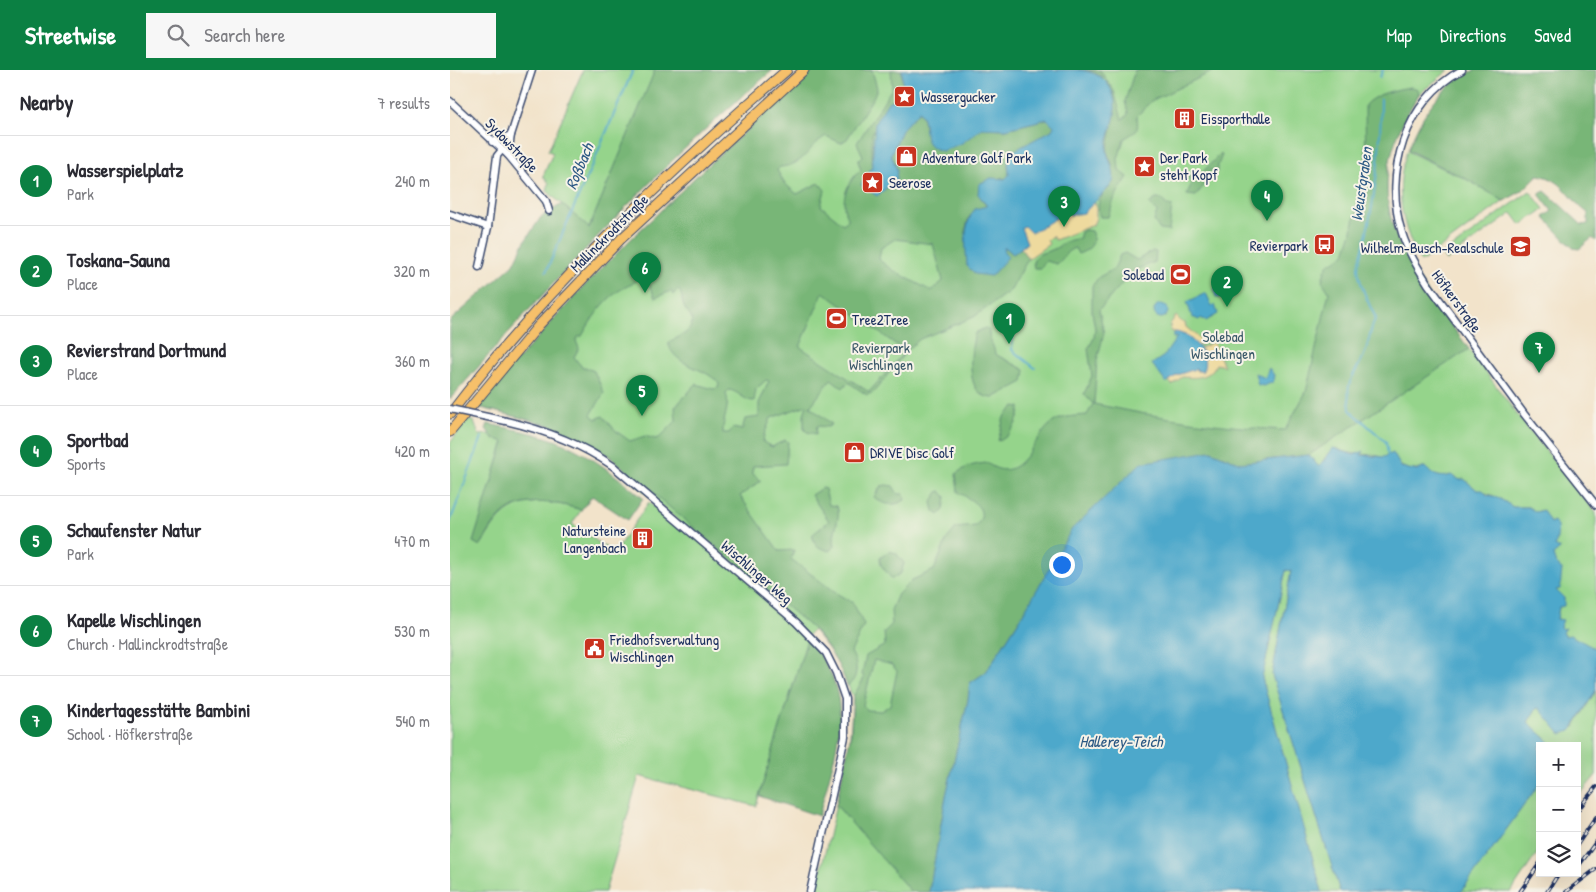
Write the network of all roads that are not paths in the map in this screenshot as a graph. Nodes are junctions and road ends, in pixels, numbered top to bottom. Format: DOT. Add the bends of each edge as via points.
graph roads {
  1 [pos="532,70"];
  2 [pos="788,70"];
  3 [pos="804,70"];
  4 [pos="1462,70"];
  5 [pos="450,100"];
  6 [pos="511,135"];
  7 [pos="492,142"];
  8 [pos="505,153"];
  9 [pos="549,211"];
  10 [pos="450,214"];
  11 [pos="488,227"];
  12 [pos="479,267"];
  13 [pos="450,409"];
  14 [pos="450,414"];
  15 [pos="450,432"];
  16 [pos="1596,505"];
  17 [pos="810,892"];
  1 -- 6 [label="street"];
  2 -- 14 [label="highway, Mallinckrodtstraße" via="692,154 629,215 526,324"];
  3 -- 15 [label="highway, Mallinckrodtstraße" via="620,239 539,325"];
  4 -- 16 [label="street, Höfkerstraße" via="1430,95 1404,138 1395,182 1396,208 1402,233 1428,284"];
  5 -- 7 [label="street, Sydowstraße"];
  6 -- 7 [label="street"];
  6 -- 8 [label="street"];
  7 -- 8 [label="street, Sydowstraße"];
  8 -- 9 [label="street, Sydowstraße" via="546,202"];
  8 -- 11 [label="street" via="497,156"];
  10 -- 11 [label="street"];
  11 -- 12 [label="street"];
  13 -- 17 [label="street, Wischlinger Weg, bridge" via="548,432 569,440 613,466 796,622 826,653 844,693 846,720 841,757"];
}
